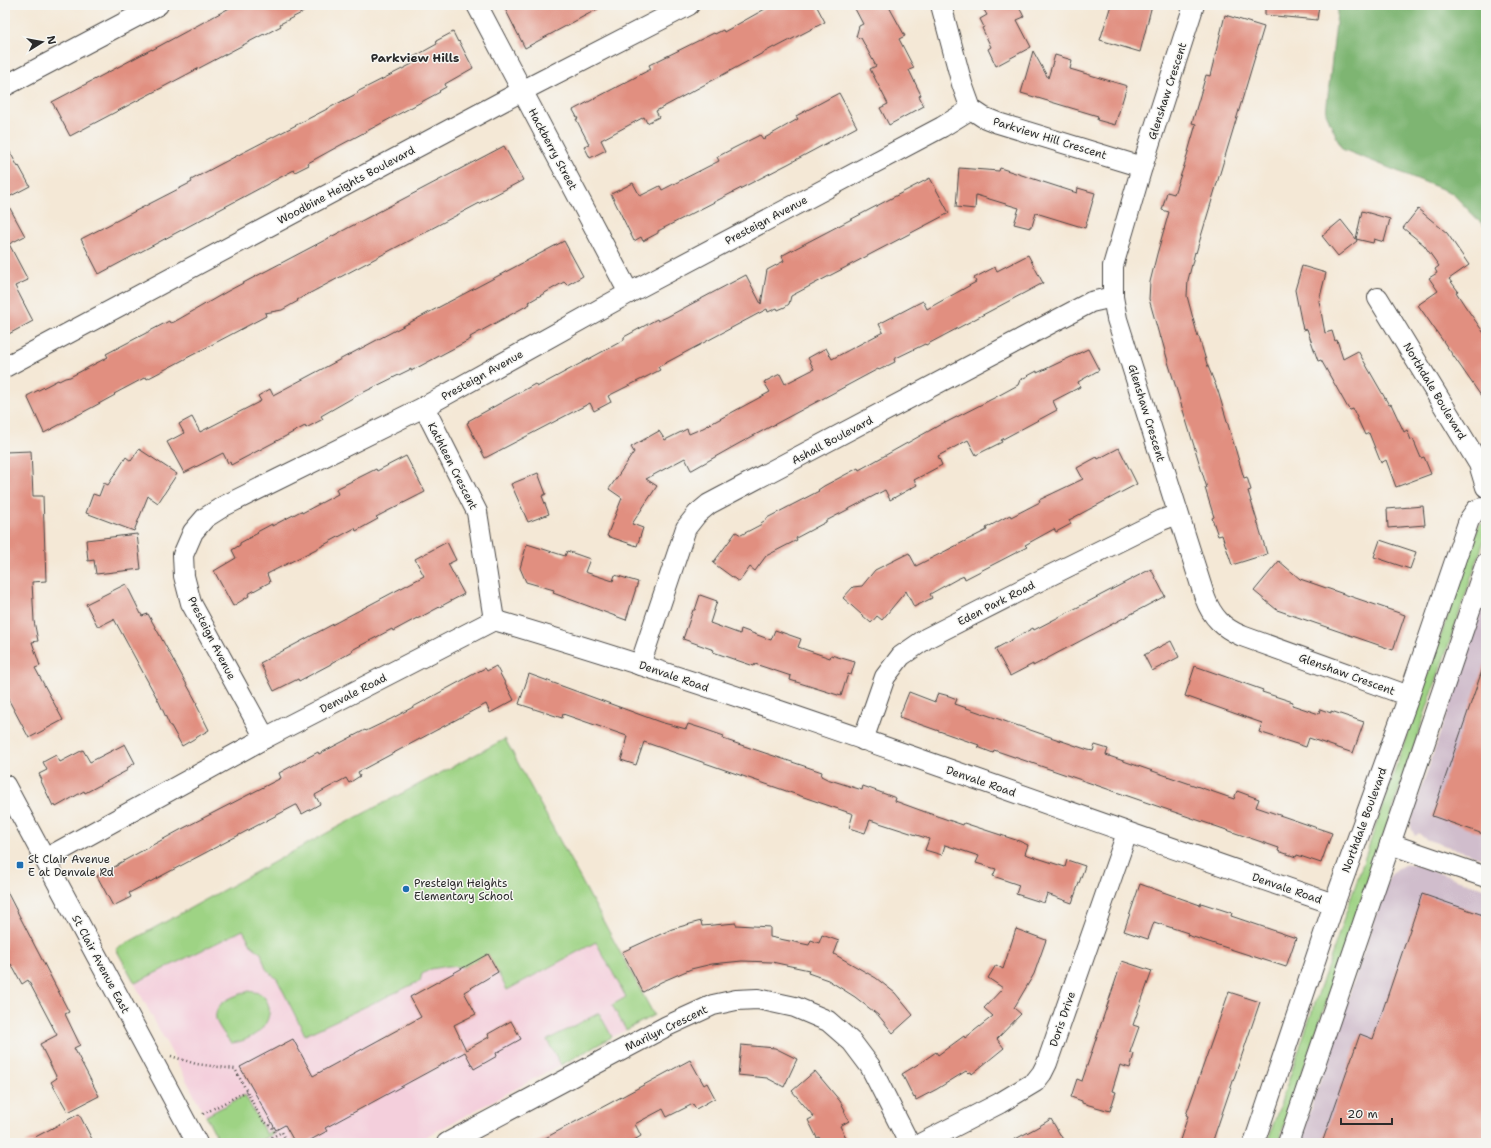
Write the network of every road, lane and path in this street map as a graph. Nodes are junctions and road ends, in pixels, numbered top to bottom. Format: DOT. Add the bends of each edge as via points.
graph roads {
  1 [pos="158,5"];
  2 [pos="476,5"];
  3 [pos="688,5"];
  4 [pos="941,5"];
  5 [pos="1194,5"];
  6 [pos="5,86"];
  7 [pos="522,91"];
  8 [pos="971,109"];
  9 [pos="1142,167"];
  10 [pos="629,293"];
  11 [pos="1113,297"];
  12 [pos="1378,298"];
  13 [pos="5,367"];
  14 [pos="424,407"];
  15 [pos="1486,487"];
  16 [pos="1486,508"];
  17 [pos="1178,514"];
  18 [pos="1486,563"];
  19 [pos="494,620"];
  20 [pos="640,664"];
  21 [pos="1409,696"];
  22 [pos="265,738"];
  23 [pos="864,740"];
  24 [pos="5,784"];
  25 [pos="1126,833"];
  26 [pos="1390,844"];
  27 [pos="45,859"];
  28 [pos="1486,877"];
  29 [pos="1334,904"];
  30 [pos="171,1056"];
  31 [pos="247,1091"];
  32 [pos="203,1114"];
  33 [pos="276,1134"];
  34 [pos="197,1143"];
  35 [pos="261,1143"];
  36 [pos="287,1143"];
  37 [pos="447,1143"];
  38 [pos="909,1143"];
  39 [pos="922,1143"];
  40 [pos="1254,1143"];
  41 [pos="1288,1143"];
  1 -- 6 [label="street"];
  2 -- 7 [label="street, Hackberry Street"];
  3 -- 7 [label="street, Woodbine Heights Boulevard"];
  4 -- 8 [label="street"];
  5 -- 9 [label="street, Glenshaw Crescent"];
  7 -- 10 [label="street, Hackberry Street"];
  7 -- 13 [label="street, Woodbine Heights Boulevard"];
  8 -- 9 [label="street, Parkview Hill Crescent" via="998,123"];
  8 -- 10 [label="street, Presteign Avenue" via="942,127"];
  9 -- 11 [label="street, Glenshaw Crescent" via="1113,266"];
  10 -- 14 [label="street, Presteign Avenue"];
  11 -- 17 [label="street, Glenshaw Crescent"];
  11 -- 20 [label="street, Ashall Boulevard" via="1091,302 709,504 686,528"];
  12 -- 15 [label="street, Northdale Boulevard" via="1479,464"];
  14 -- 19 [label="street, Kathleen Crescent" via="477,512"];
  14 -- 22 [label="street, Presteign Avenue" via="224,506 205,518 193,532 183,554 184,576 191,603"];
  16 -- 21 [label="street, Northdale Boulevard" via="1476,510 1469,520"];
  17 -- 21 [label="street, Glenshaw Crescent" via="1204,598 1220,623 1242,636"];
  17 -- 23 [label="street, Eden Park Road" via="1027,586 927,638 901,656 885,677"];
  18 -- 26 [label="street"];
  19 -- 20 [label="street, Denvale Road"];
  19 -- 22 [label="street, Denvale Road"];
  20 -- 23 [label="street, Denvale Road"];
  21 -- 29 [label="street, Northdale Boulevard"];
  22 -- 27 [label="street, Denvale Road"];
  23 -- 25 [label="street, Denvale Road"];
  24 -- 27 [label="street, St Clair Avenue East"];
  25 -- 29 [label="street, Denvale Road"];
  25 -- 39 [label="street, Doris Drive" via="1042,1073 1035,1082 1000,1103"];
  26 -- 28 [label="street"];
  26 -- 41 [label="street"];
  27 -- 34 [label="street, St Clair Avenue East"];
  29 -- 40 [label="street, Northdale Boulevard"];
  30 -- 31 [label="path" via="196,1064 235,1069"];
  31 -- 32 [label="path"];
  31 -- 33 [label="path" via="262,1120 272,1127"];
  33 -- 35 [label="path"];
  33 -- 36 [label="path" via="282,1132"];
  37 -- 38 [label="street, Marilyn Crescent" via="667,1026 713,1005 758,999 795,1007 828,1021 852,1042 870,1066"];
}
